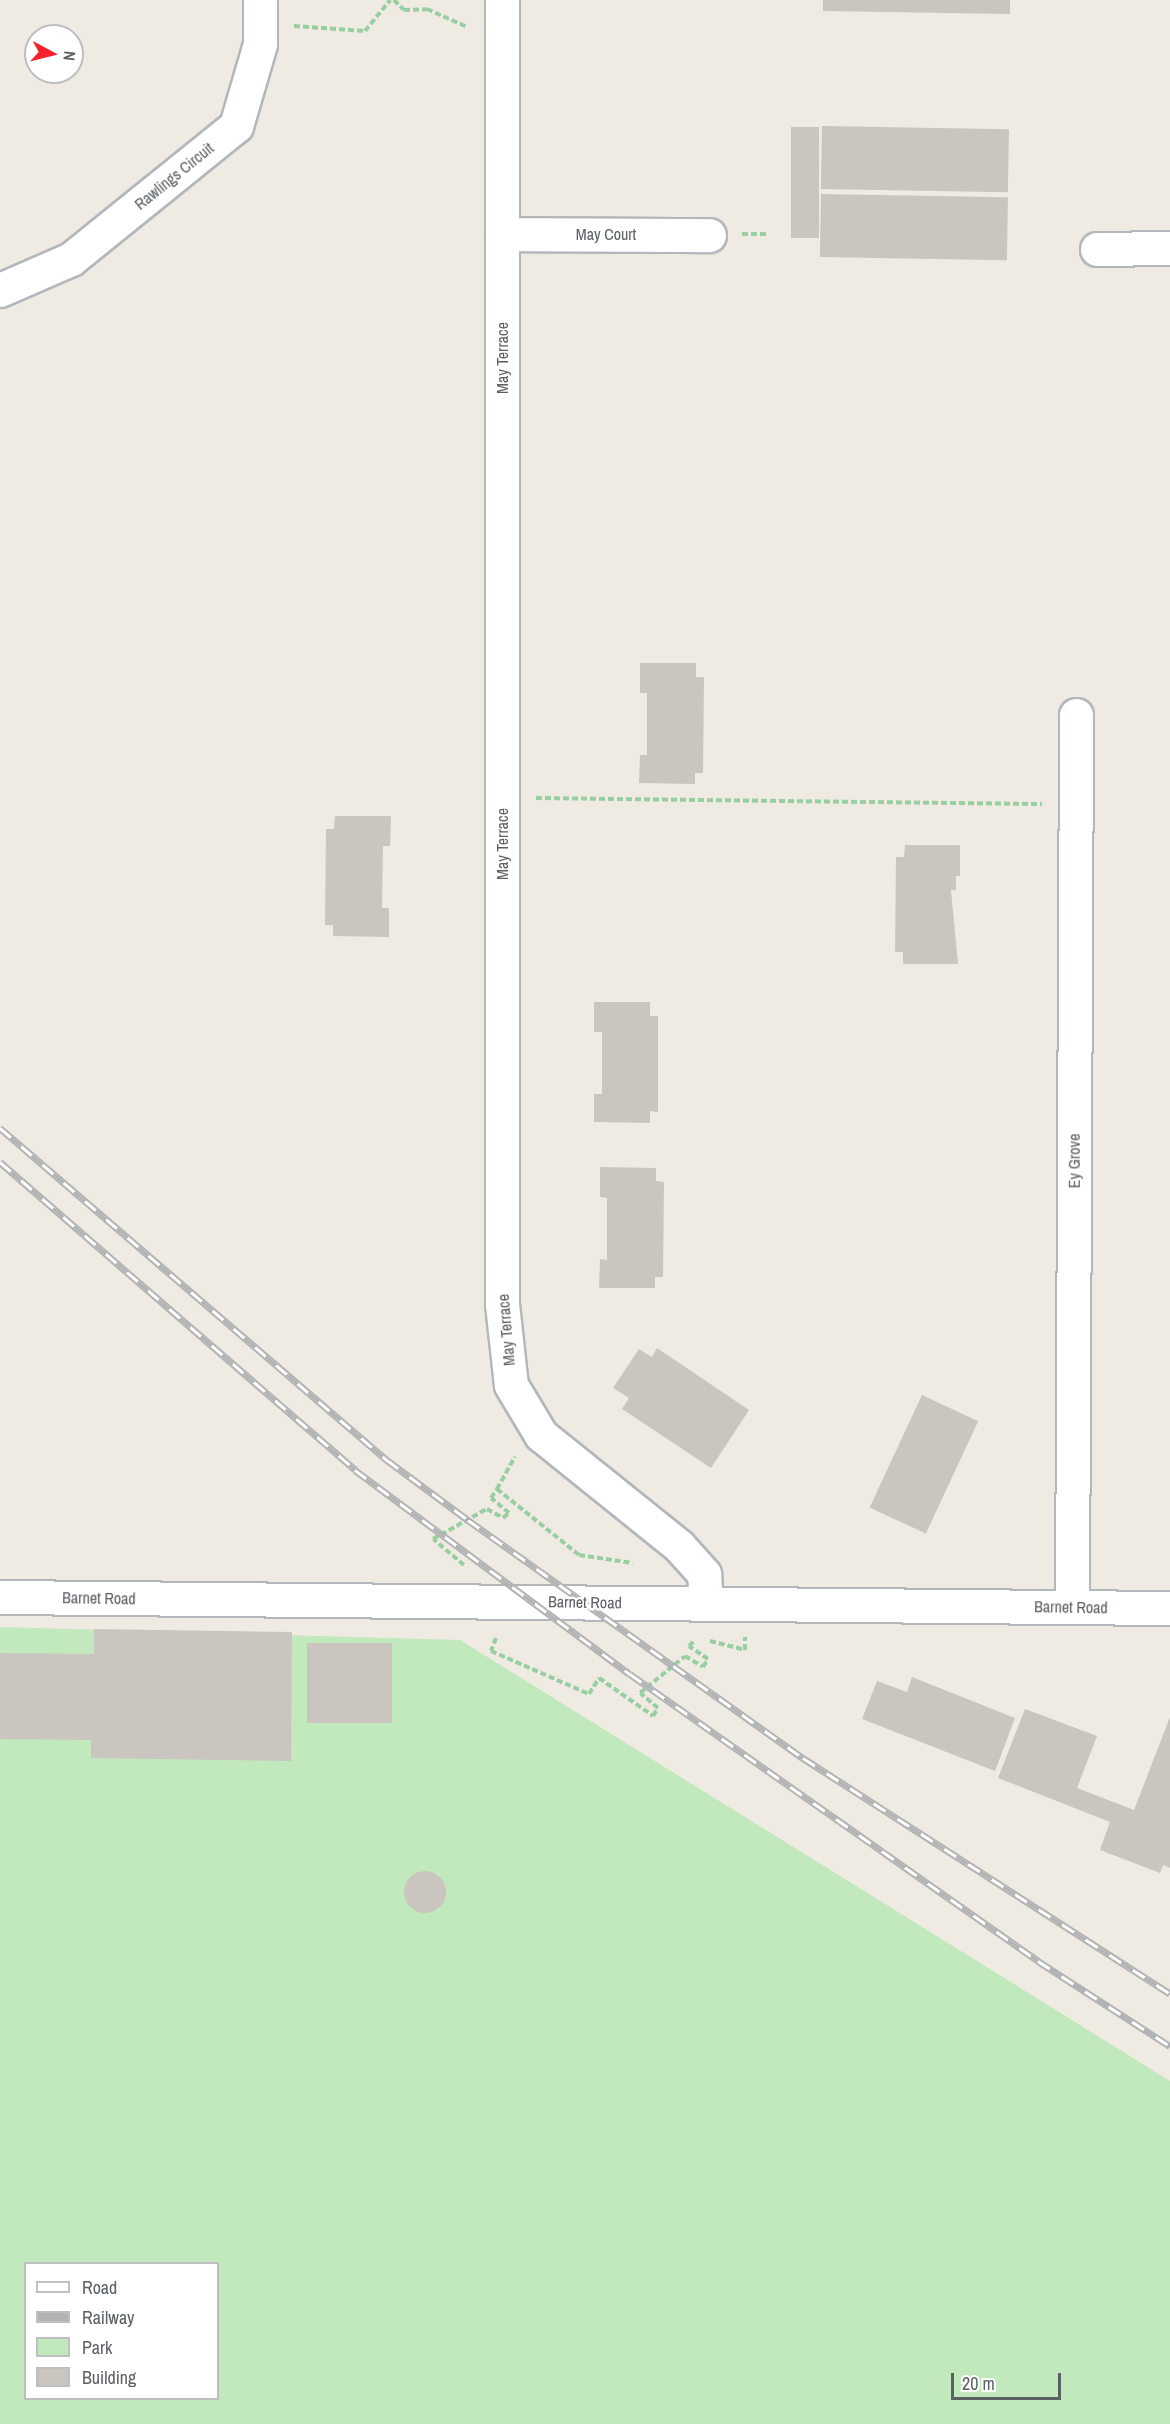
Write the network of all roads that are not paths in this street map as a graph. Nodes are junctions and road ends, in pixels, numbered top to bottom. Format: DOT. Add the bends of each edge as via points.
graph roads {
  1 [pos="502,0"];
  2 [pos="260,12"];
  3 [pos="502,234"];
  4 [pos="710,235"];
  5 [pos="1170,248"];
  6 [pos="1097,249"];
  7 [pos="0,290"];
  8 [pos="1076,715"];
  9 [pos="0,1597"];
  10 [pos="706,1603"];
  11 [pos="1071,1607"];
  12 [pos="1170,1608"];
  1 -- 3 [label="street, May Terrace"];
  2 -- 7 [label="street, Rawlings Circuit" via="260,44 236,126 71,259"];
  3 -- 4 [label="street, May Court"];
  3 -- 10 [label="street, May Terrace" via="501,1304 511,1386 541,1435 670,1539 704,1574"];
  5 -- 6 [label="street"];
  8 -- 11 [label="street, Ey Grove"];
  9 -- 10 [label="street, Barnet Road"];
  10 -- 11 [label="street, Barnet Road"];
  11 -- 12 [label="street, Barnet Road"];
}
